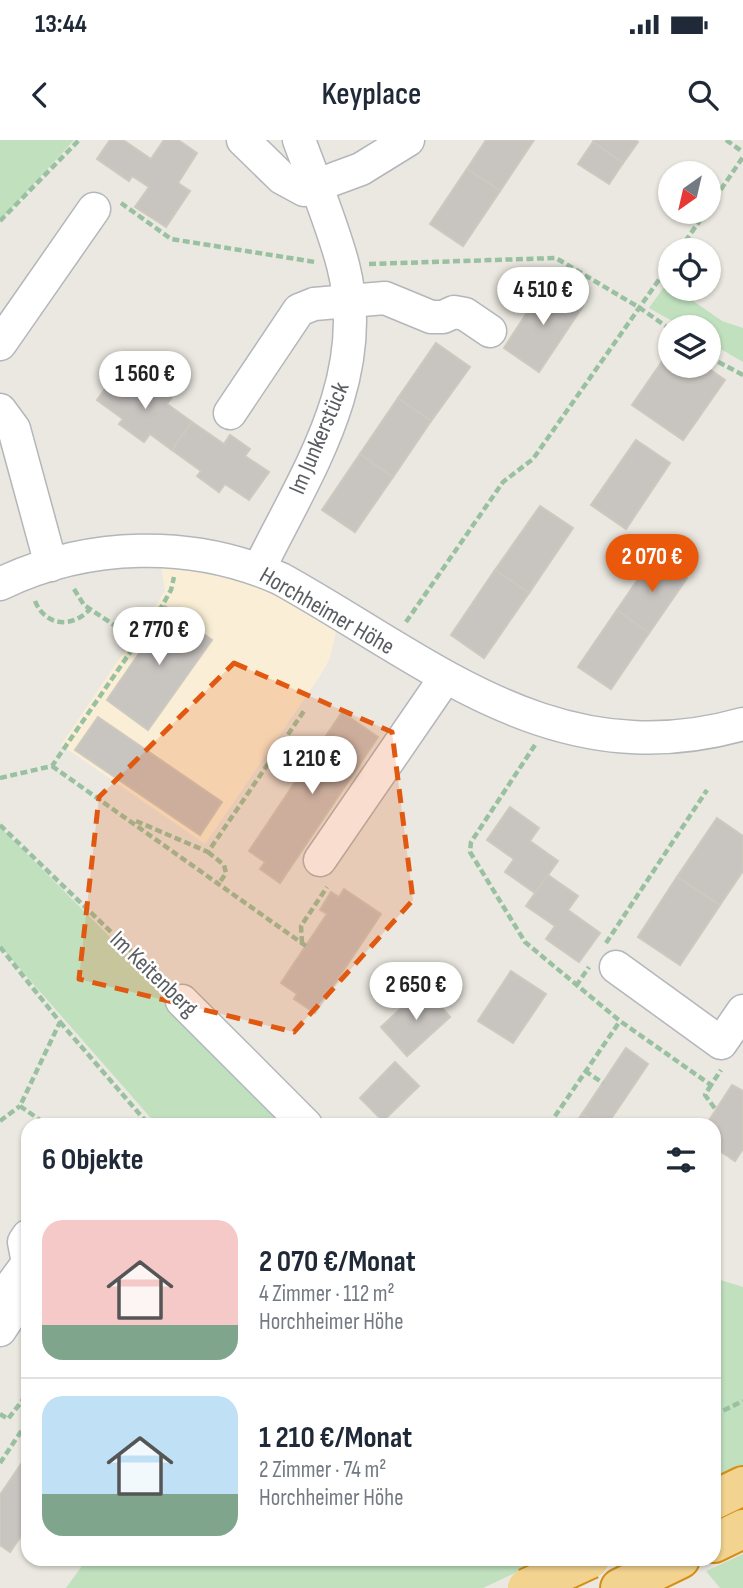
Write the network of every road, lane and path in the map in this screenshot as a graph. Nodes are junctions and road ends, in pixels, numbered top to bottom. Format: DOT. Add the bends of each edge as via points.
graph roads {
  1 [pos="79,140"];
  2 [pos="243,140"];
  3 [pos="299,140"];
  4 [pos="408,140"];
  5 [pos="726,140"];
  6 [pos="743,154"];
  7 [pos="317,187"];
  8 [pos="721,188"];
  9 [pos="94,209"];
  10 [pos="0,221"];
  11 [pos="343,265"];
  12 [pos="658,281"];
  13 [pos="349,299"];
  14 [pos="640,307"];
  15 [pos="658,320"];
  16 [pos="490,331"];
  17 [pos="0,344"];
  18 [pos="721,363"];
  19 [pos="743,375"];
  20 [pos="0,410"];
  21 [pos="230,413"];
  22 [pos="51,565"];
  23 [pos="259,569"];
  24 [pos="174,576"];
  25 [pos="0,584"];
  26 [pos="74,589"];
  27 [pos="35,601"];
  28 [pos="90,609"];
  29 [pos="139,643"];
  30 [pos="389,646"];
  31 [pos="445,678"];
  32 [pos="304,711"];
  33 [pos="742,727"];
  34 [pos="536,744"];
  35 [pos="52,766"];
  36 [pos="0,778"];
  37 [pos="707,790"];
  38 [pos="129,818"];
  39 [pos="0,825"];
  40 [pos="208,852"];
  41 [pos="320,860"];
  42 [pos="218,885"];
  43 [pos="0,947"];
  44 [pos="601,962"];
  45 [pos="576,986"];
  46 [pos="182,1001"];
  47 [pos="743,1011"];
  48 [pos="620,1021"];
  49 [pos="60,1022"];
  50 [pos="724,1064"];
  51 [pos="585,1071"];
  52 [pos="603,1083"];
  53 [pos="711,1085"];
  54 [pos="20,1106"];
  55 [pos="716,1110"];
  56 [pos="37,1118"];
  57 [pos="143,1118"];
  58 [pos="299,1118"];
  59 [pos="554,1118"];
  60 [pos="0,1121"];
  61 [pos="21,1272"];
  62 [pos="0,1330"];
  63 [pos="743,1401"];
  64 [pos="21,1402"];
  65 [pos="721,1412"];
  66 [pos="0,1414"];
  67 [pos="21,1432"];
  68 [pos="0,1463"];
  69 [pos="743,1486"];
  70 [pos="721,1497"];
  71 [pos="743,1529"];
  72 [pos="721,1540"];
  73 [pos="575,1566"];
  74 [pos="666,1566"];
  75 [pos="527,1588"];
  76 [pos="621,1588"];
  1 -- 10 [label="path"];
  2 -- 7 [label="street" via="294,187"];
  3 -- 7 [label="street, Im Junkerstück"];
  4 -- 7 [label="street" via="361,169"];
  5 -- 6 [label="path"];
  6 -- 8 [label="path"];
  7 -- 11 [label="street, Im Junkerstück"];
  9 -- 11 [label="path" via="109,195 171,239"];
  9 -- 17 [label="street"];
  11 -- 13 [label="street, Im Junkerstück"];
  11 -- 14 [label="path" via="556,258"];
  12 -- 14 [label="path"];
  13 -- 16 [label="street" via="385,298 431,317 465,313"];
  13 -- 21 [label="street" via="314,303 299,310"];
  13 -- 23 [label="street, Im Junkerstück" via="351,347 336,410"];
  14 -- 15 [label="path"];
  14 -- 30 [label="path" via="533,459 503,482"];
  18 -- 19 [label="path"];
  20 -- 22 [label="street" via="14,429"];
  22 -- 23 [label="street, Horchheimer Höhe" via="115,551 152,550 216,557"];
  22 -- 25 [label="street, Horchheimer Höhe"];
  23 -- 30 [label="street, Horchheimer Höhe"];
  24 -- 35 [label="path" via="162,606"];
  26 -- 28 [label="path"];
  27 -- 28 [label="path" via="42,615 55,622 72,621"];
  28 -- 29 [label="path, bridge"];
  30 -- 31 [label="street, Horchheimer Höhe"];
  31 -- 33 [label="street, Horchheimer Höhe" via="529,716 598,733 671,735"];
  31 -- 41 [label="street"];
  32 -- 40 [label="path"];
  34 -- 45 [label="path" via="471,842 470,852 525,942"];
  35 -- 36 [label="path"];
  35 -- 38 [label="path"];
  37 -- 44 [label="path"];
  38 -- 40 [label="path"];
  38 -- 42 [label="path"];
  39 -- 46 [label="path, Im Keitenberg"];
  40 -- 42 [label="path" via="224,865 226,873"];
  41 -- 42 [label="path" via="334,874 301,926 304,944"];
  43 -- 49 [label="path"];
  44 -- 45 [label="path"];
  44 -- 47 [label="street" via="721,1043"];
  45 -- 48 [label="path"];
  46 -- 58 [label="street, Im Keitenberg"];
  48 -- 51 [label="path"];
  48 -- 53 [label="path"];
  49 -- 54 [label="path"];
  49 -- 57 [label="path"];
  50 -- 53 [label="path"];
  51 -- 52 [label="path"];
  51 -- 59 [label="path"];
  53 -- 55 [label="path" via="705,1095"];
  54 -- 56 [label="path"];
  54 -- 60 [label="path"];
  61 -- 62 [label="street" via="11,1286 15,1307"];
  63 -- 65 [label="path"];
  64 -- 66 [label="path" via="8,1419"];
  67 -- 68 [label="path"];
  69 -- 70 [label="highway"];
  71 -- 72 [label="highway"];
  73 -- 75 [label="highway, bridge"];
  74 -- 76 [label="highway"];
}
